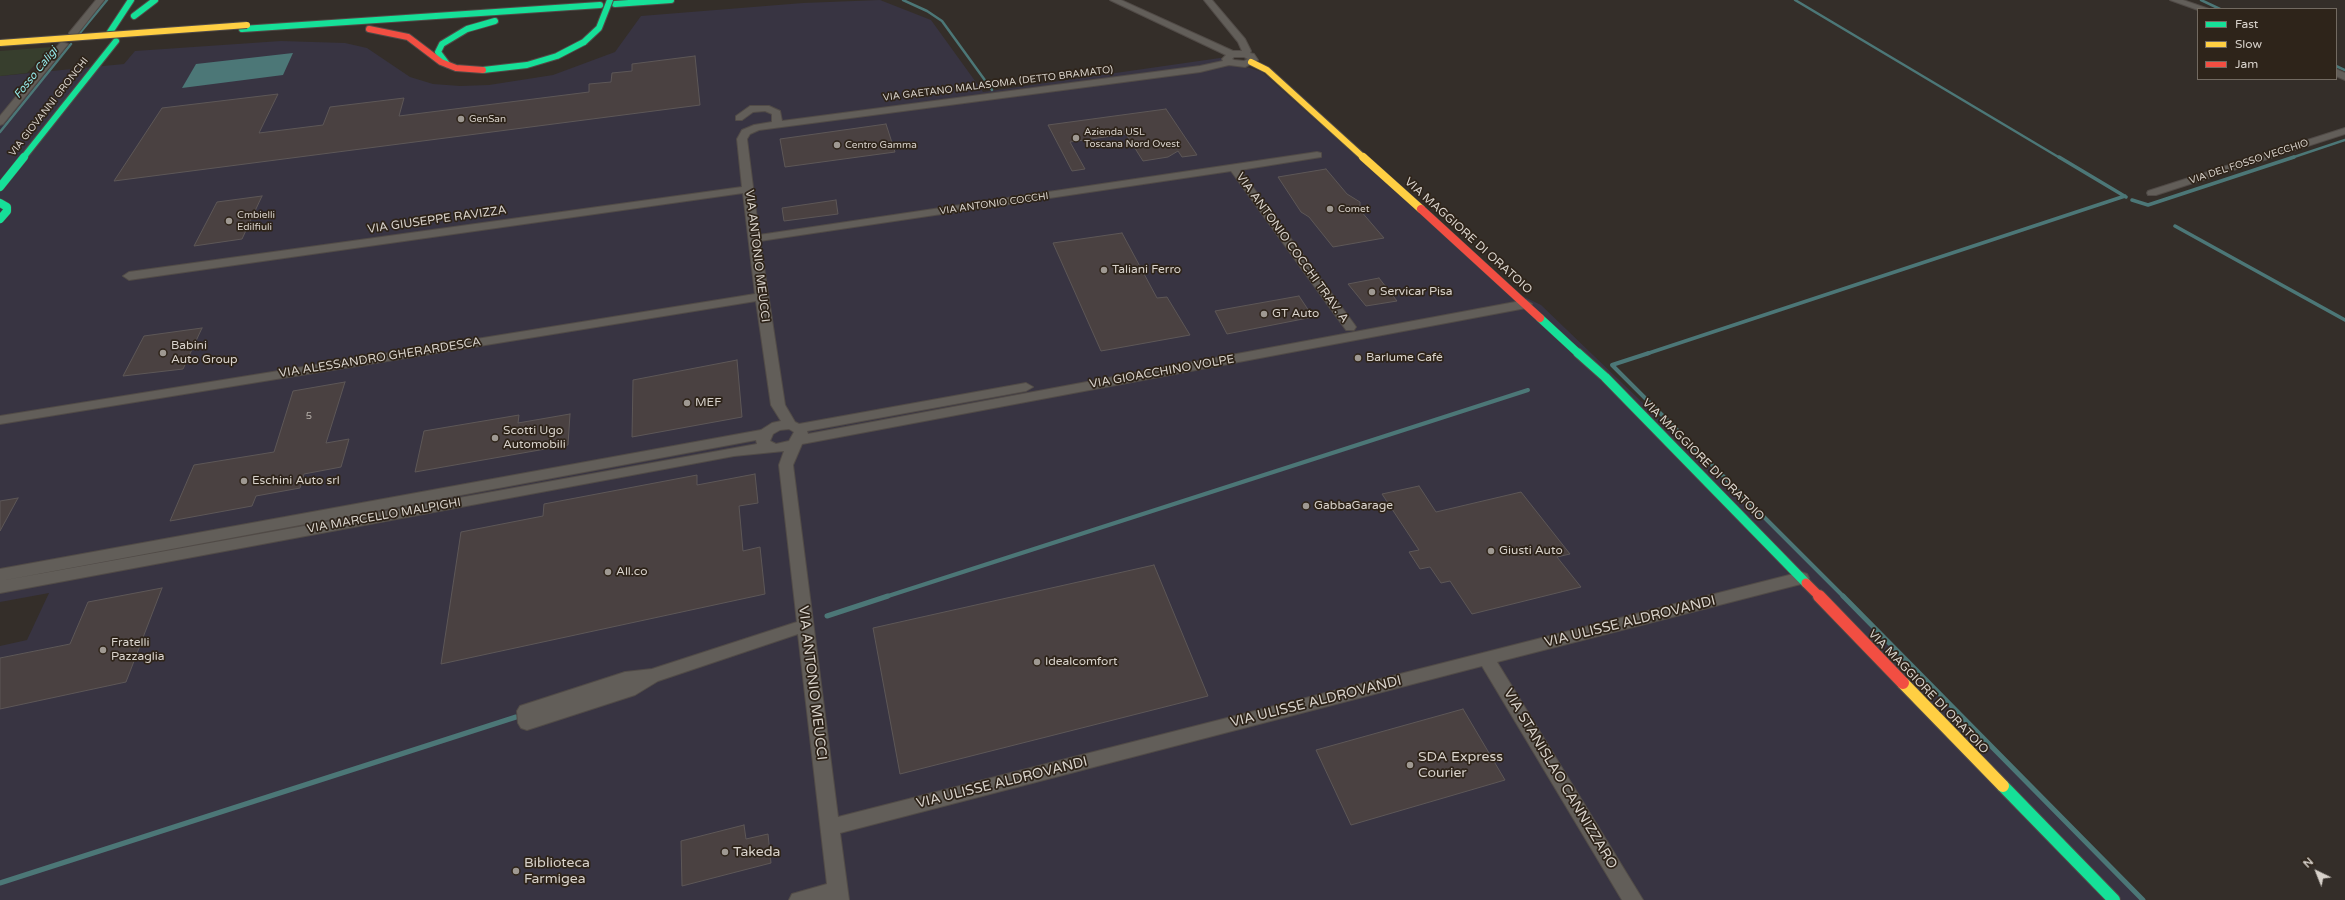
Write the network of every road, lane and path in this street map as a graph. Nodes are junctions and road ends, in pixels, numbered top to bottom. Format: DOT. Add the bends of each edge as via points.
graph roads {
  1 [pos="100,0"];
  2 [pos="131,0"];
  3 [pos="143,0"];
  4 [pos="155,0"];
  5 [pos="527,0"];
  6 [pos="671,0"];
  7 [pos="1114,0"];
  8 [pos="1208,0"];
  9 [pos="2174,0"];
  10 [pos="607,4"];
  11 [pos="2202,8"];
  12 [pos="437,12"];
  13 [pos="134,16"];
  14 [pos="244,27"];
  15 [pos="260,28"];
  16 [pos="124,31"];
  17 [pos="110,32"];
  18 [pos="72,35"];
  19 [pos="116,41"];
  20 [pos="1242,41"];
  21 [pos="0,43"];
  22 [pos="64,44"];
  23 [pos="0,47"];
  24 [pos="1220,48"];
  25 [pos="1245,54"];
  26 [pos="1230,58"];
  27 [pos="1251,62"];
  28 [pos="447,64"];
  29 [pos="739,118"];
  30 [pos="0,122"];
  31 [pos="771,125"];
  32 [pos="2345,130"];
  33 [pos="742,139"];
  34 [pos="1318,155"];
  35 [pos="1234,168"];
  36 [pos="0,187"];
  37 [pos="748,189"];
  38 [pos="2152,193"];
  39 [pos="0,203"];
  40 [pos="0,219"];
  41 [pos="754,239"];
  42 [pos="129,276"];
  43 [pos="761,297"];
  44 [pos="1521,300"];
  45 [pos="1350,327"];
  46 [pos="778,405"];
  47 [pos="0,420"];
  48 [pos="795,434"];
  49 [pos="768,440"];
  50 [pos="786,465"];
  51 [pos="0,575"];
  52 [pos="1801,578"];
  53 [pos="0,587"];
  54 [pos="804,626"];
  55 [pos="1486,658"];
  56 [pos="652,676"];
  57 [pos="830,827"];
  58 [pos="838,895"];
  59 [pos="799,900"];
  60 [pos="1633,900"];
  61 [pos="2114,900"];
  1 -- 18 [label="street"];
  2 -- 17 [label="main road"];
  3 -- 13 [label="main road"];
  4 -- 13 [label="main road"];
  5 -- 12 [label="main road"];
  6 -- 10 [label="main road"];
  7 -- 24 [label="street, VIA MAGGIORE DI ORATOIO"];
  8 -- 20 [label="street, VIA MAGGIORE DI ORATOIO"];
  9 -- 11 [label="street"];
  10 -- 12 [label="main road"];
  10 -- 15 [label="main road"];
  10 -- 28 [label="main road, bridge" via="597,31 584,42 546,59 509,68 470,70"];
  10 -- 28 [label="main road" via="515,18 471,28 442,44 438,52"];
  12 -- 14 [label="main road"];
  13 -- 16 [label="main road"];
  14 -- 15 [label="main road"];
  14 -- 21 [label="main road, bridge"];
  14 -- 23 [label="main road"];
  15 -- 28 [label="main road" via="346,28 387,31 408,37 430,55"];
  19 -- 36 [label="main road, VIA GIOVANNI GRONCHI"];
  20 -- 24 [label="street" via="1234,46"];
  20 -- 25 [label="street, VIA MAGGIORE DI ORATOIO" via="1247,51"];
  22 -- 30 [label="street"];
  24 -- 26 [label="street, VIA MAGGIORE DI ORATOIO"];
  25 -- 26 [label="street, VIA MAGGIORE DI ORATOIO"];
  25 -- 27 [label="street, VIA MAGGIORE DI ORATOIO" via="1251,56"];
  26 -- 27 [label="street, VIA MAGGIORE DI ORATOIO" via="1240,64"];
  26 -- 31 [label="street, VIA GAETANO MALASOMA (DETTO BRAMATO)" via="1200,69"];
  27 -- 44 [label="main road, VIA MAGGIORE DI ORATOIO" via="1267,70"];
  29 -- 31 [label="street"];
  29 -- 31 [label="street" via="747,110 766,108 778,113"];
  29 -- 33 [label="street, VIA ANTONIO MEUCCI"];
  31 -- 33 [label="street" via="749,131"];
  32 -- 38 [label="street, VIA DEL FOSSO VECCHIO"];
  33 -- 37 [label="street, VIA ANTONIO MEUCCI"];
  34 -- 35 [label="street, VIA ANTONIO COCCHI"];
  35 -- 41 [label="street, VIA ANTONIO COCCHI"];
  35 -- 45 [label="street, VIA ANTONIO COCCHI TRAV. A"];
  37 -- 41 [label="street, VIA ANTONIO MEUCCI"];
  37 -- 42 [label="street, VIA GIUSEPPE RAVIZZA"];
  39 -- 40 [label="main road" via="7,207 7,211"];
  41 -- 43 [label="street, VIA ANTONIO MEUCCI"];
  43 -- 46 [label="street, VIA ANTONIO MEUCCI"];
  43 -- 47 [label="street, VIA ALESSANDRO GHERARDESCA"];
  44 -- 45 [label="street, VIA GIOACCHINO VOLPE"];
  44 -- 48 [label="street, VIA GIOACCHINO VOLPE"];
  44 -- 52 [label="main road, VIA MAGGIORE DI ORATOIO" via="1605,377"];
  45 -- 48 [label="street, VIA GIOACCHINO VOLPE"];
  46 -- 48 [label="street, VIA ANTONIO MEUCCI"];
  46 -- 49 [label="street"];
  48 -- 49 [label="street" via="783,448"];
  48 -- 49 [label="street" via="776,426"];
  48 -- 50 [label="street, VIA ANTONIO MEUCCI"];
  49 -- 50 [label="street"];
  49 -- 51 [label="street, VIA MARCELLO MALPIGHI"];
  49 -- 53 [label="street, VIA MARCELLO MALPIGHI" via="695,458"];
  50 -- 54 [label="street, VIA ANTONIO MEUCCI"];
  52 -- 55 [label="street, VIA ULISSE ALDROVANDI"];
  52 -- 61 [label="main road, VIA MAGGIORE DI ORATOIO"];
  54 -- 56 [label="street"];
  54 -- 57 [label="street, VIA ANTONIO MEUCCI"];
  55 -- 57 [label="street, VIA ULISSE ALDROVANDI"];
  55 -- 60 [label="street, VIA STANISLAO CANNIZZARO"];
  56 -- 56 [label="street" via="629,690 527,723 526,711 625,680"];
  57 -- 58 [label="street, VIA ANTONIO MEUCCI"];
  58 -- 59 [label="street"];
}
